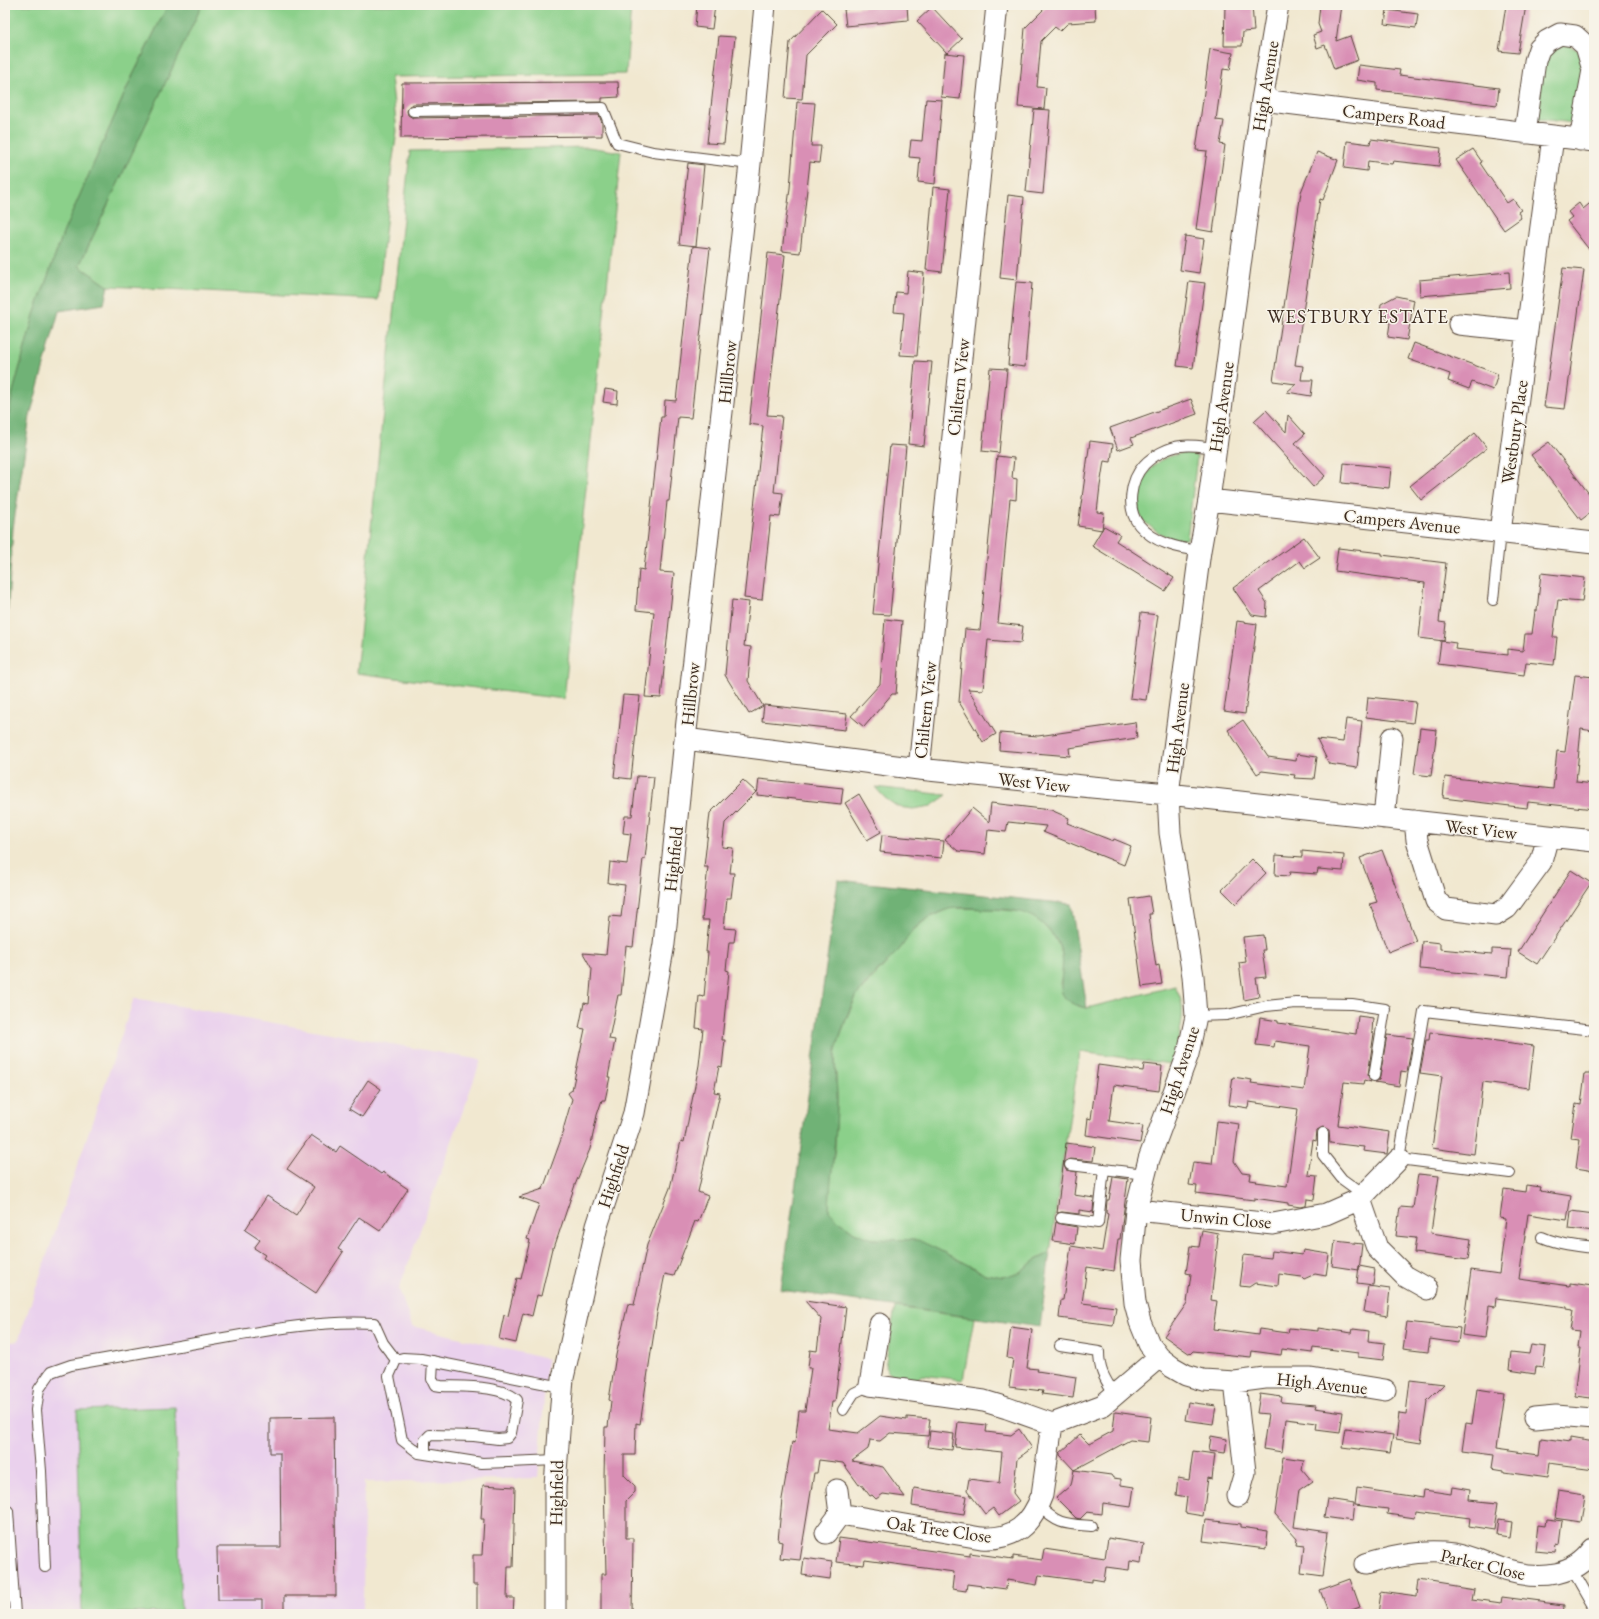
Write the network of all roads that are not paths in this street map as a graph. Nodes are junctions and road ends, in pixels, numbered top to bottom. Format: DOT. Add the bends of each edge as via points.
graph roads {
  1 [pos="766,5"];
  2 [pos="997,5"];
  3 [pos="1278,5"];
  4 [pos="1262,100"];
  5 [pos="413,110"];
  6 [pos="1525,133"];
  7 [pos="1553,137"];
  8 [pos="1587,140"];
  9 [pos="750,164"];
  10 [pos="1459,324"];
  11 [pos="1527,331"];
  12 [pos="1215,448"];
  13 [pos="1209,500"];
  14 [pos="1500,532"];
  15 [pos="1594,543"];
  16 [pos="1200,551"];
  17 [pos="1493,600"];
  18 [pos="1392,738"];
  19 [pos="686,739"];
  20 [pos="919,770"];
  21 [pos="1168,794"];
  22 [pos="1384,818"];
  23 [pos="1415,821"];
  24 [pos="1548,836"];
  25 [pos="1594,842"];
  26 [pos="1196,1016"];
  27 [pos="1594,1030"];
  28 [pos="1374,1076"];
  29 [pos="1323,1133"];
  30 [pos="1399,1159"];
  31 [pos="1070,1164"];
  32 [pos="1104,1169"];
  33 [pos="1510,1173"];
  34 [pos="1145,1174"];
  35 [pos="1362,1197"];
  36 [pos="1136,1210"];
  37 [pos="1061,1218"];
  38 [pos="1542,1237"];
  39 [pos="1594,1248"];
  40 [pos="1428,1289"];
  41 [pos="880,1324"];
  42 [pos="1060,1346"];
  43 [pos="1159,1357"];
  44 [pos="396,1360"];
  45 [pos="433,1361"];
  46 [pos="1235,1382"];
  47 [pos="870,1385"];
  48 [pos="562,1387"];
  49 [pos="1386,1390"];
  50 [pos="1115,1395"];
  51 [pos="843,1410"];
  52 [pos="1534,1418"];
  53 [pos="1594,1419"];
  54 [pos="1052,1424"];
  55 [pos="425,1454"];
  56 [pos="556,1460"];
  57 [pos="837,1490"];
  58 [pos="1238,1496"];
  59 [pos="1038,1505"];
  60 [pos="8,1511"];
  61 [pos="840,1514"];
  62 [pos="1091,1526"];
  63 [pos="826,1533"];
  64 [pos="1594,1549"];
  65 [pos="1364,1564"];
  66 [pos="45,1567"];
  67 [pos="1571,1570"];
  68 [pos="15,1614"];
  69 [pos="555,1614"];
  70 [pos="1592,1614"];
  1 -- 9 [label="street, Hillbrow"];
  2 -- 20 [label="street, Chiltern View"];
  3 -- 4 [label="street, High Avenue"];
  4 -- 6 [label="street, Campers Road"];
  4 -- 12 [label="street, High Avenue"];
  5 -- 9 [label="lane" via="603,108 617,143 653,152"];
  6 -- 7 [label="street, Campers Road"];
  6 -- 8 [label="street, Campers Road" via="1539,49 1560,34 1575,36 1586,46 1593,70"];
  7 -- 8 [label="street, Campers Road"];
  7 -- 11 [label="street, Westbury Place"];
  9 -- 19 [label="street, Hillbrow"];
  10 -- 11 [label="street"];
  11 -- 14 [label="street, Westbury Place"];
  12 -- 13 [label="street, High Avenue"];
  12 -- 16 [label="lane" via="1180,446 1154,456 1143,466 1130,496 1132,512 1139,525 1158,540 1179,548"];
  13 -- 14 [label="street, Campers Avenue"];
  13 -- 16 [label="street, High Avenue"];
  14 -- 15 [label="street, Campers Avenue"];
  14 -- 17 [label="lane"];
  16 -- 21 [label="street, High Avenue"];
  18 -- 22 [label="street"];
  19 -- 20 [label="street, West View"];
  19 -- 48 [label="street, Highfield" via="664,944 634,1113 596,1226"];
  20 -- 21 [label="street, West View"];
  21 -- 22 [label="street, West View"];
  21 -- 26 [label="street, High Avenue" via="1170,833 1193,976"];
  22 -- 23 [label="street, West View"];
  23 -- 24 [label="street, West View"];
  23 -- 24 [label="street, West View" via="1417,840 1436,901 1446,909 1489,914 1496,914 1507,908 1541,862"];
  24 -- 25 [label="street, West View"];
  26 -- 28 [label="lane" via="1227,1015 1266,1006 1296,1003 1352,1004 1385,1009"];
  26 -- 34 [label="street, High Avenue" via="1188,1054"];
  27 -- 30 [label="lane" via="1424,1010"];
  29 -- 35 [label="lane" via="1323,1155 1342,1179"];
  30 -- 33 [label="lane"];
  30 -- 35 [label="street, Unwin Close"];
  31 -- 32 [label="lane"];
  32 -- 34 [label="lane"];
  32 -- 37 [label="lane" via="1098,1223"];
  34 -- 36 [label="street, High Avenue"];
  35 -- 36 [label="street, Unwin Close" via="1326,1214 1273,1224"];
  35 -- 40 [label="street" via="1377,1248 1405,1276"];
  36 -- 43 [label="street, High Avenue" via="1131,1260 1135,1303 1149,1344"];
  38 -- 39 [label="lane" via="1550,1241"];
  41 -- 47 [label="street"];
  42 -- 50 [label="lane" via="1099,1352 1102,1374"];
  43 -- 46 [label="street, High Avenue" via="1186,1375 1203,1380"];
  43 -- 50 [label="street"];
  44 -- 45 [label="lane" via="403,1358"];
  44 -- 55 [label="lane" via="389,1376 402,1440 419,1453"];
  44 -- 66 [label="lane" via="383,1343 374,1323 353,1322 271,1330 71,1365 51,1372 39,1389 36,1410"];
  45 -- 48 [label="lane"];
  45 -- 55 [label="lane" via="432,1378 435,1385 478,1387 511,1394 517,1400 511,1433 506,1438 430,1435 425,1440"];
  46 -- 49 [label="street, High Avenue" via="1265,1378 1311,1378"];
  46 -- 58 [label="street" via="1245,1472"];
  47 -- 51 [label="lane" via="854,1393"];
  47 -- 54 [label="street" via="984,1401"];
  48 -- 56 [label="street, Highfield"];
  50 -- 54 [label="street" via="1103,1405"];
  52 -- 53 [label="street" via="1556,1416"];
  54 -- 59 [label="street, Oak Tree Close" via="1044,1488"];
  55 -- 56 [label="lane" via="482,1463"];
  56 -- 69 [label="street, Highfield"];
  57 -- 61 [label="street"];
  59 -- 61 [label="street, Oak Tree Close" via="1026,1524 1017,1531 994,1539"];
  59 -- 62 [label="lane" via="1049,1516 1063,1524"];
  60 -- 68 [label="lane"];
  61 -- 63 [label="street"];
  64 -- 67 [label="street, Parker Close" via="1582,1563"];
  65 -- 67 [label="street, Parker Close" via="1389,1556 1441,1552 1481,1560 1524,1575 1552,1575"];
  67 -- 70 [label="lane" via="1592,1607"];
}
